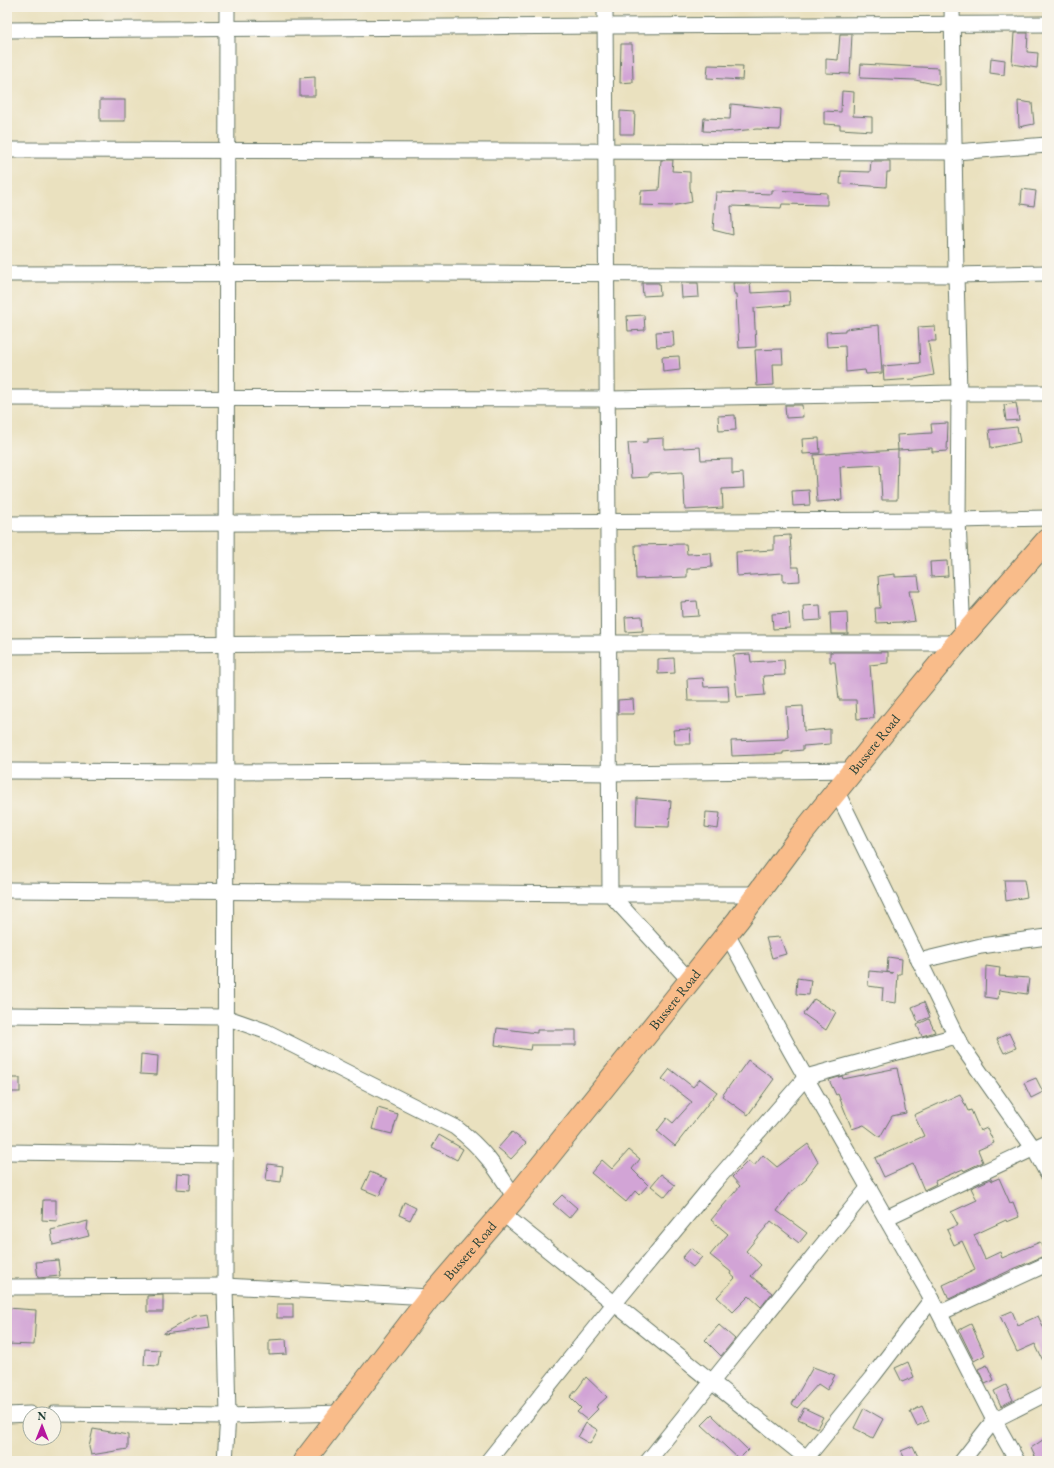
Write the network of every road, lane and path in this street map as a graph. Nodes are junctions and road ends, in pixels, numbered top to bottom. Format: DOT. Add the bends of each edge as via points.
graph roads {
  1 [pos="227,7"];
  2 [pos="605,7"];
  3 [pos="952,7"];
  4 [pos="952,24"];
  5 [pos="1047,24"];
  6 [pos="605,26"];
  7 [pos="227,29"];
  8 [pos="7,30"];
  9 [pos="1047,145"];
  10 [pos="7,150"];
  11 [pos="227,150"];
  12 [pos="606,151"];
  13 [pos="955,152"];
  14 [pos="1047,273"];
  15 [pos="7,274"];
  16 [pos="227,274"];
  17 [pos="606,275"];
  18 [pos="956,275"];
  19 [pos="959,393"];
  20 [pos="1047,393"];
  21 [pos="7,398"];
  22 [pos="227,399"];
  23 [pos="607,399"];
  24 [pos="1047,518"];
  25 [pos="958,520"];
  26 [pos="608,522"];
  27 [pos="226,523"];
  28 [pos="7,524"];
  29 [pos="1047,540"];
  30 [pos="960,640"];
  31 [pos="608,644"];
  32 [pos="226,645"];
  33 [pos="7,646"];
  34 [pos="854,770"];
  35 [pos="7,771"];
  36 [pos="226,772"];
  37 [pos="609,773"];
  38 [pos="837,792"];
  39 [pos="7,890"];
  40 [pos="226,892"];
  41 [pos="610,894"];
  42 [pos="758,894"];
  43 [pos="727,934"];
  44 [pos="1047,937"];
  45 [pos="919,961"];
  46 [pos="690,981"];
  47 [pos="7,1015"];
  48 [pos="226,1017"];
  49 [pos="956,1036"];
  50 [pos="806,1078"];
  51 [pos="1041,1145"];
  52 [pos="7,1152"];
  53 [pos="226,1155"];
  54 [pos="1047,1173"];
  55 [pos="869,1187"];
  56 [pos="509,1205"];
  57 [pos="886,1218"];
  58 [pos="1047,1264"];
  59 [pos="225,1286"];
  60 [pos="7,1287"];
  61 [pos="430,1297"];
  62 [pos="932,1299"];
  63 [pos="614,1304"];
  64 [pos="940,1314"];
  65 [pos="711,1382"];
  66 [pos="1047,1393"];
  67 [pos="341,1413"];
  68 [pos="22,1414"];
  69 [pos="62,1414"];
  70 [pos="7,1415"];
  71 [pos="228,1416"];
  72 [pos="994,1420"];
  73 [pos="807,1460"];
  74 [pos="225,1461"];
  75 [pos="304,1461"];
  76 [pos="488,1461"];
  77 [pos="648,1461"];
  78 [pos="962,1461"];
  79 [pos="1017,1461"];
  1 -- 7 [label="street"];
  2 -- 6 [label="street"];
  3 -- 4 [label="street"];
  4 -- 5 [label="street"];
  4 -- 6 [label="street"];
  4 -- 13 [label="street"];
  6 -- 7 [label="street"];
  6 -- 12 [label="street"];
  7 -- 8 [label="street"];
  7 -- 11 [label="street"];
  9 -- 13 [label="street"];
  10 -- 11 [label="street"];
  11 -- 12 [label="street"];
  11 -- 16 [label="street"];
  12 -- 13 [label="street"];
  12 -- 17 [label="street"];
  13 -- 18 [label="street"];
  14 -- 18 [label="street"];
  15 -- 16 [label="street"];
  16 -- 17 [label="street"];
  16 -- 22 [label="street"];
  17 -- 18 [label="street"];
  17 -- 23 [label="street"];
  18 -- 19 [label="street"];
  19 -- 20 [label="street"];
  19 -- 23 [label="street"];
  19 -- 25 [label="street"];
  21 -- 22 [label="street"];
  22 -- 23 [label="street"];
  22 -- 27 [label="street"];
  23 -- 26 [label="street"];
  24 -- 25 [label="street"];
  25 -- 26 [label="street"];
  25 -- 30 [label="street"];
  26 -- 27 [label="street"];
  26 -- 31 [label="street"];
  27 -- 28 [label="street"];
  27 -- 32 [label="street"];
  29 -- 30 [label="main road, Bussere Road"];
  30 -- 31 [label="street"];
  30 -- 34 [label="main road, Bussere Road"];
  31 -- 32 [label="street"];
  31 -- 37 [label="street"];
  32 -- 33 [label="street"];
  32 -- 36 [label="street"];
  34 -- 37 [label="street"];
  34 -- 38 [label="main road, Bussere Road"];
  35 -- 36 [label="street"];
  36 -- 37 [label="street"];
  36 -- 40 [label="street"];
  37 -- 41 [label="street"];
  38 -- 42 [label="main road, Bussere Road" via="801,835"];
  38 -- 45 [label="street"];
  39 -- 40 [label="street"];
  40 -- 41 [label="street"];
  40 -- 48 [label="street"];
  41 -- 42 [label="street"];
  41 -- 46 [label="street"];
  42 -- 43 [label="main road, Bussere Road"];
  43 -- 46 [label="main road, Bussere Road"];
  43 -- 50 [label="street"];
  44 -- 45 [label="street" via="981,946"];
  45 -- 49 [label="street"];
  46 -- 56 [label="main road, Bussere Road"];
  47 -- 48 [label="street"];
  48 -- 53 [label="street"];
  48 -- 56 [label="street" via="265,1031 455,1127 485,1153"];
  49 -- 50 [label="street"];
  49 -- 51 [label="street"];
  50 -- 55 [label="street"];
  50 -- 63 [label="street" via="714,1183"];
  51 -- 54 [label="street"];
  51 -- 57 [label="street"];
  52 -- 53 [label="street"];
  53 -- 59 [label="street"];
  55 -- 57 [label="street"];
  55 -- 65 [label="street"];
  56 -- 61 [label="main road, Bussere Road"];
  56 -- 63 [label="street"];
  57 -- 62 [label="street"];
  58 -- 64 [label="street"];
  59 -- 60 [label="street"];
  59 -- 61 [label="street"];
  59 -- 71 [label="street"];
  61 -- 67 [label="main road, Bussere Road"];
  62 -- 64 [label="street"];
  62 -- 73 [label="street"];
  63 -- 65 [label="street"];
  63 -- 76 [label="street"];
  64 -- 72 [label="street"];
  65 -- 73 [label="street"];
  65 -- 77 [label="street"];
  66 -- 72 [label="street"];
  67 -- 71 [label="street"];
  67 -- 75 [label="main road, Bussere Road"];
  68 -- 70 [label="street"];
  69 -- 71 [label="street"];
  71 -- 74 [label="street"];
  72 -- 78 [label="street"];
  72 -- 79 [label="street"];
}
